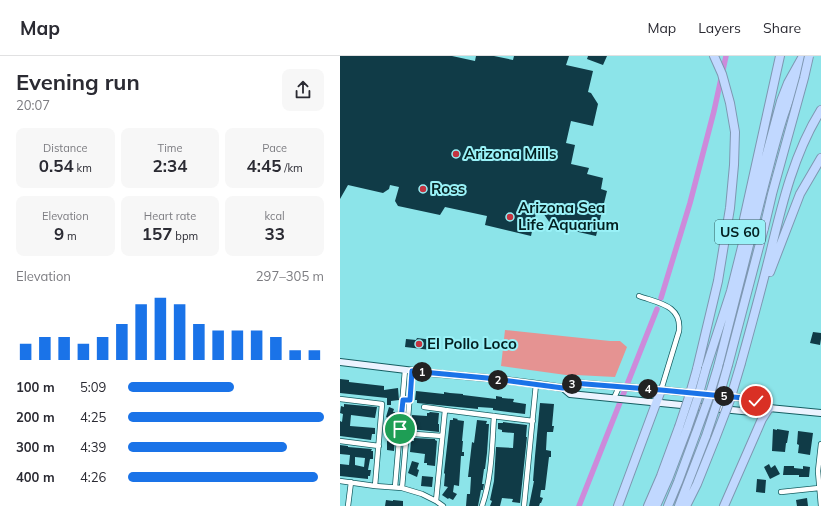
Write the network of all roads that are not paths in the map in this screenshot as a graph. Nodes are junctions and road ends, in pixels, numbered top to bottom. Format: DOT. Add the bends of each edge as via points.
graph roads {
  1 [pos="714,56"];
  2 [pos="780,56"];
  3 [pos="803,56"];
  4 [pos="810,56"];
  5 [pos="784,102"];
  6 [pos="821,110"];
  7 [pos="821,158"];
  8 [pos="639,296"];
  9 [pos="754,316"];
  10 [pos="340,362"];
  11 [pos="706,368"];
  12 [pos="409,370"];
  13 [pos="536,384"];
  14 [pos="620,387"];
  15 [pos="563,388"];
  16 [pos="661,390"];
  17 [pos="615,398"];
  18 [pos="340,399"];
  19 [pos="403,400"];
  20 [pos="410,400"];
  21 [pos="656,402"];
  22 [pos="424,407"];
  23 [pos="769,408"];
  24 [pos="445,410"];
  25 [pos="821,413"];
  26 [pos="494,416"];
  27 [pos="533,421"];
  28 [pos="683,428"];
  29 [pos="400,429"];
  30 [pos="407,430"];
  31 [pos="415,434"];
  32 [pos="442,436"];
  33 [pos="340,441"];
  34 [pos="821,444"];
  35 [pos="379,446"];
  36 [pos="398,458"];
  37 [pos="404,459"];
  38 [pos="340,481"];
  39 [pos="351,482"];
  40 [pos="374,486"];
  41 [pos="395,488"];
  42 [pos="402,488"];
  43 [pos="819,488"];
  44 [pos="781,492"];
  45 [pos="436,500"];
  46 [pos="348,506"];
  47 [pos="443,506"];
  48 [pos="482,506"];
  49 [pos="524,506"];
  50 [pos="618,506"];
  51 [pos="648,506"];
  52 [pos="656,506"];
  53 [pos="668,506"];
  54 [pos="679,506"];
  55 [pos="686,506"];
  56 [pos="724,506"];
  57 [pos="821,506"];
  1 -- 28 [label="highway, bridge" via="730,103 734,132 734,165 718,281"];
  2 -- 11 [label="highway, US 60"];
  3 -- 5 [label="highway" via="788,83"];
  4 -- 5 [label="highway, bridge"];
  4 -- 54 [label="highway, bridge" via="718,400"];
  5 -- 11 [label="highway" via="746,232 732,291"];
  5 -- 53 [label="highway, bridge" via="718,367"];
  6 -- 9 [label="highway, US 60" via="800,151 789,183"];
  7 -- 9 [label="highway" via="800,194"];
  8 -- 16 [label="street" via="670,308 678,317 680,327"];
  9 -- 55 [label="highway, US 60, bridge" via="730,400"];
  10 -- 12 [label="main road"];
  11 -- 28 [label="highway, US 60, bridge" via="698,397"];
  12 -- 13 [label="main road"];
  12 -- 19 [label="street"];
  12 -- 20 [label="street"];
  13 -- 15 [label="main road"];
  13 -- 27 [label="street"];
  14 -- 15 [label="main road" via="573,383"];
  14 -- 16 [label="main road"];
  14 -- 17 [label="street"];
  15 -- 17 [label="main road" via="570,394"];
  16 -- 21 [label="highway"];
  16 -- 23 [label="main road" via="754,399"];
  17 -- 21 [label="main road"];
  18 -- 35 [label="street" via="382,404"];
  19 -- 20 [label="street"];
  19 -- 29 [label="street"];
  20 -- 30 [label="street"];
  21 -- 23 [label="main road" via="752,412"];
  21 -- 50 [label="highway"];
  22 -- 24 [label="street"];
  23 -- 25 [label="main road"];
  23 -- 56 [label="highway"];
  24 -- 26 [label="street"];
  24 -- 32 [label="street"];
  26 -- 27 [label="street"];
  26 -- 48 [label="street" via="490,477"];
  27 -- 49 [label="street"];
  28 -- 51 [label="highway"];
  28 -- 52 [label="highway, US 60" via="670,473"];
  29 -- 30 [label="street"];
  29 -- 36 [label="street"];
  30 -- 37 [label="street"];
  31 -- 32 [label="street"];
  32 -- 45 [label="street"];
  33 -- 35 [label="street"];
  34 -- 43 [label="street"];
  35 -- 40 [label="street"];
  36 -- 37 [label="street"];
  36 -- 41 [label="street"];
  37 -- 42 [label="street"];
  38 -- 39 [label="street"];
  39 -- 40 [label="street"];
  39 -- 46 [label="street"];
  40 -- 41 [label="street"];
  41 -- 42 [label="street"];
  42 -- 45 [label="street"];
  43 -- 44 [label="street"];
  43 -- 57 [label="street"];
  45 -- 47 [label="street"];
}
